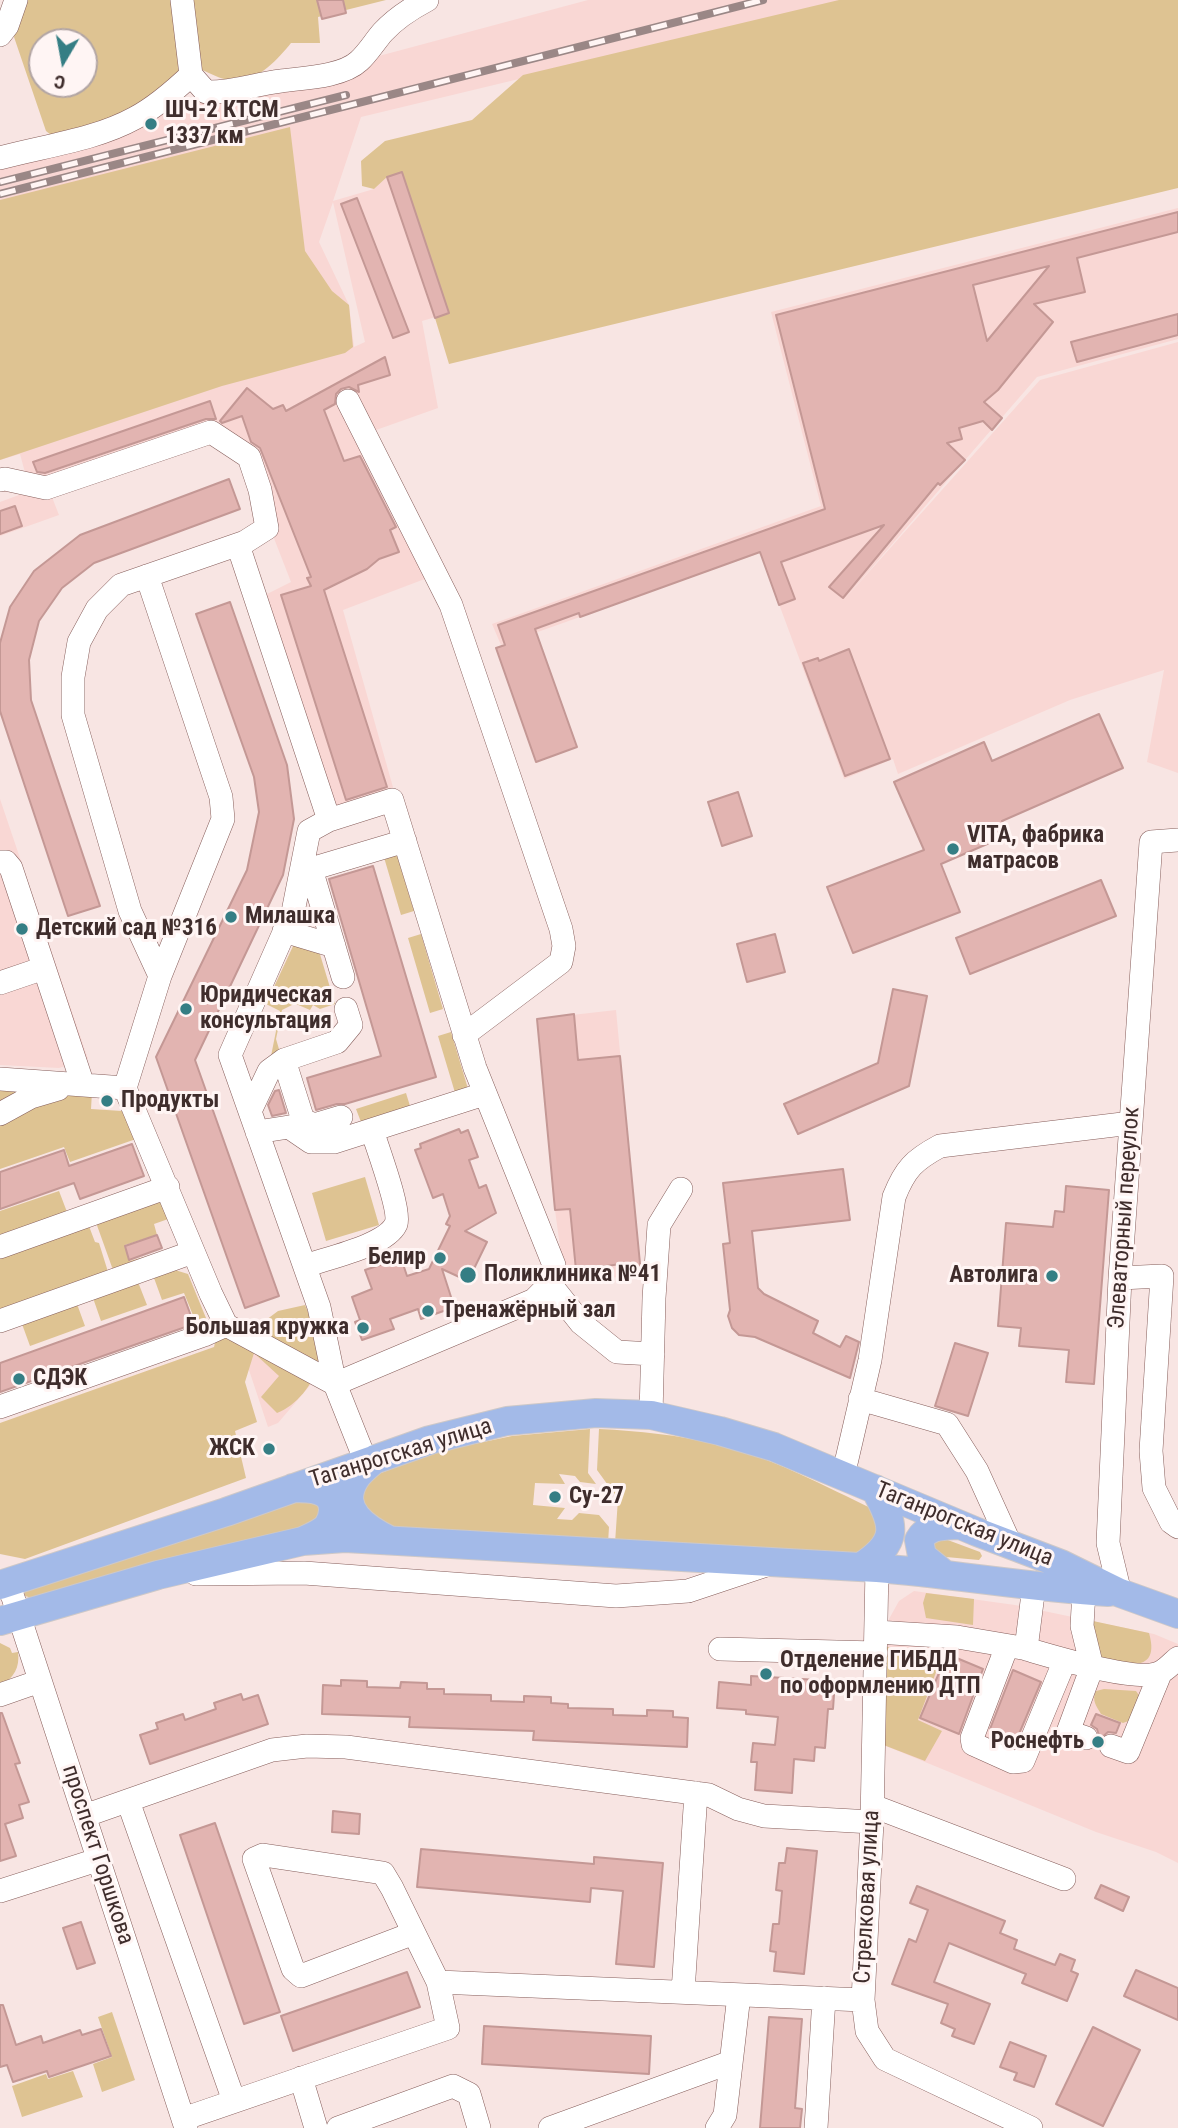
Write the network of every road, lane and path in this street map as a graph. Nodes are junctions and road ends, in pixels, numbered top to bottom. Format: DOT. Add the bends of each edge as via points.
graph roads {
  1 [pos="16,0"];
  2 [pos="182,0"];
  3 [pos="427,0"];
  4 [pos="0,35"];
  5 [pos="191,75"];
  6 [pos="0,158"];
  7 [pos="348,401"];
  8 [pos="0,480"];
  9 [pos="238,545"];
  10 [pos="147,576"];
  11 [pos="329,820"];
  12 [pos="1178,840"];
  13 [pos="405,841"];
  14 [pos="0,862"];
  15 [pos="284,931"];
  16 [pos="334,946"];
  17 [pos="44,968"];
  18 [pos="160,976"];
  19 [pos="343,977"];
  20 [pos="0,983"];
  21 [pos="346,1009"];
  22 [pos="464,1035"];
  23 [pos="284,1060"];
  24 [pos="0,1079"];
  25 [pos="75,1084"];
  26 [pos="125,1088"];
  27 [pos="484,1094"];
  28 [pos="0,1114"];
  29 [pos="341,1118"];
  30 [pos="254,1121"];
  31 [pos="1131,1123"];
  32 [pos="372,1130"];
  33 [pos="168,1187"];
  34 [pos="681,1189"];
  35 [pos="0,1247"];
  36 [pos="194,1252"];
  37 [pos="304,1265"];
  38 [pos="1120,1278"];
  39 [pos="550,1284"];
  40 [pos="0,1321"];
  41 [pos="226,1325"];
  42 [pos="653,1354"];
  43 [pos="335,1384"];
  44 [pos="860,1399"];
  45 [pos="0,1407"];
  46 [pos="651,1415"];
  47 [pos="370,1460"];
  48 [pos="843,1476"];
  49 [pos="290,1488"];
  50 [pos="875,1489"];
  51 [pos="960,1525"];
  52 [pos="1178,1527"];
  53 [pos="303,1541"];
  54 [pos="389,1541"];
  55 [pos="1011,1546"];
  56 [pos="775,1562"];
  57 [pos="869,1567"];
  58 [pos="944,1574"];
  59 [pos="158,1575"];
  60 [pos="6,1578"];
  61 [pos="1034,1586"];
  62 [pos="1084,1591"];
  63 [pos="1120,1593"];
  64 [pos="1178,1614"];
  65 [pos="9,1618"];
  66 [pos="876,1642"];
  67 [pos="1016,1647"];
  68 [pos="720,1649"];
  69 [pos="1178,1658"];
  70 [pos="1065,1660"];
  71 [pos="1092,1667"];
  72 [pos="1160,1674"];
  73 [pos="40,1681"];
  74 [pos="0,1695"];
  75 [pos="1086,1738"];
  76 [pos="1111,1746"];
  77 [pos="696,1793"];
  78 [pos="128,1801"];
  79 [pos="872,1814"];
  80 [pos="84,1816"];
  81 [pos="97,1860"];
  82 [pos="1064,1879"];
  83 [pos="0,1891"];
  84 [pos="414,1933"];
  85 [pos="438,1982"];
  86 [pos="683,1993"];
  87 [pos="739,1995"];
  88 [pos="824,1998"];
  89 [pos="863,2000"];
  90 [pos="732,2062"];
  91 [pos="301,2078"];
  92 [pos="234,2101"];
  93 [pos="184,2123"];
  94 [pos="316,2128"];
  95 [pos="338,2128"];
  96 [pos="480,2128"];
  97 [pos="550,2128"];
  98 [pos="717,2128"];
  99 [pos="816,2128"];
  100 [pos="1031,2128"];
  1 -- 4 [label="street"];
  2 -- 5 [label="street"];
  3 -- 5 [label="street" via="404,12 357,64 324,76 206,92"];
  5 -- 6 [label="street" via="131,120"];
  7 -- 22 [label="street" via="451,605 561,929 561,962"];
  8 -- 9 [label="street" via="46,488 211,432 249,457 260,490 267,528"];
  9 -- 10 [label="street"];
  9 -- 11 [label="street"];
  10 -- 18 [label="street" via="221,797 223,819"];
  10 -- 18 [label="street" via="121,585 97,609 79,642 73,715 130,911"];
  11 -- 13 [label="street" via="392,800"];
  11 -- 15 [label="street" via="309,831 293,912"];
  12 -- 31 [label="street, Элеваторный переулок" via="1150,842"];
  13 -- 16 [label="street" via="311,869"];
  13 -- 22 [label="street"];
  14 -- 17 [label="street" via="11,868"];
  15 -- 16 [label="street"];
  15 -- 30 [label="street" via="230,1055"];
  16 -- 19 [label="street"];
  17 -- 20 [label="street"];
  17 -- 25 [label="street"];
  18 -- 26 [label="street"];
  21 -- 23 [label="street" via="351,1025 337,1042"];
  22 -- 27 [label="street"];
  23 -- 29 [label="street" via="303,1120 314,1125"];
  23 -- 30 [label="street" via="269,1071"];
  24 -- 25 [label="street"];
  25 -- 26 [label="street"];
  25 -- 28 [label="street" via="31,1097"];
  26 -- 33 [label="street"];
  27 -- 32 [label="street"];
  27 -- 39 [label="street" via="554,1265"];
  30 -- 32 [label="street" via="289,1127 311,1142 334,1142"];
  30 -- 37 [label="street"];
  31 -- 38 [label="street, Элеваторный переулок"];
  31 -- 44 [label="street" via="940,1146 918,1158 902,1177 894,1197"];
  32 -- 37 [label="street" via="396,1207 396,1223 384,1238"];
  33 -- 35 [label="street"];
  33 -- 36 [label="street"];
  34 -- 42 [label="street" via="659,1225"];
  36 -- 40 [label="street"];
  36 -- 41 [label="street"];
  37 -- 43 [label="street" via="319,1307"];
  38 -- 52 [label="street" via="1162,1276 1154,1488"];
  38 -- 63 [label="street, Элеваторный переулок" via="1108,1543"];
  39 -- 42 [label="street" via="581,1323 617,1352"];
  39 -- 43 [label="street" via="534,1300"];
  41 -- 43 [label="street"];
  41 -- 45 [label="street"];
  42 -- 46 [label="street"];
  43 -- 47 [label="street"];
  44 -- 48 [label="street"];
  44 -- 55 [label="street" via="947,1424 977,1471"];
  46 -- 47 [label="main road, Таганрогская улица" via="597,1413 507,1421"];
  46 -- 48 [label="main road, Таганрогская улица" via="774,1447"];
  47 -- 49 [label="main road, Таганрогская улица"];
  47 -- 54 [label="main road" via="355,1478 351,1504 359,1522"];
  48 -- 50 [label="main road, Таганрогская улица"];
  49 -- 53 [label="main road" via="326,1494 334,1511 324,1529"];
  49 -- 60 [label="main road, Таганрогская улица"];
  50 -- 51 [label="main road, Таганрогская улица"];
  50 -- 57 [label="main road" via="891,1522 890,1535"];
  51 -- 55 [label="main road, Таганрогская улица"];
  51 -- 58 [label="main road" via="934,1527 919,1540 922,1556"];
  53 -- 54 [label="main road, Таганрогская улица"];
  53 -- 59 [label="main road, Таганрогская улица"];
  54 -- 56 [label="main road, Таганрогская улица"];
  55 -- 63 [label="main road, Таганрогская улица"];
  56 -- 57 [label="main road, Таганрогская улица"];
  56 -- 59 [label="street" via="688,1591 616,1596 304,1573"];
  57 -- 58 [label="main road, Таганрогская улица"];
  57 -- 66 [label="street, Стрелковая улица"];
  58 -- 61 [label="main road, Таганрогская улица"];
  59 -- 65 [label="main road, Таганрогская улица"];
  60 -- 65 [label="street, проспект Горшкова"];
  61 -- 62 [label="main road, Таганрогская улица"];
  61 -- 67 [label="street"];
  62 -- 63 [label="main road, Таганрогская улица"];
  62 -- 71 [label="street" via="1082,1626"];
  63 -- 64 [label="main road, Таганрогская улица"];
  65 -- 73 [label="street, проспект Горшкова"];
  66 -- 67 [label="street" via="957,1637"];
  66 -- 68 [label="street"];
  66 -- 79 [label="street, Стрелковая улица"];
  67 -- 70 [label="street"];
  67 -- 70 [label="street" via="971,1738 973,1745 1013,1762 1023,1761"];
  69 -- 72 [label="street"];
  70 -- 71 [label="street"];
  71 -- 72 [label="street"];
  71 -- 75 [label="street" via="1068,1732"];
  72 -- 76 [label="street" via="1128,1752"];
  73 -- 74 [label="street"];
  73 -- 80 [label="street, проспект Горшкова"];
  77 -- 78 [label="street" via="346,1747 307,1746 272,1750"];
  77 -- 79 [label="street" via="764,1816"];
  77 -- 86 [label="street"];
  78 -- 80 [label="street"];
  78 -- 92 [label="street"];
  79 -- 82 [label="street"];
  79 -- 89 [label="street, Стрелковая улица"];
  80 -- 81 [label="street, проспект Горшкова"];
  81 -- 83 [label="street"];
  81 -- 93 [label="street, проспект Горшкова"];
  84 -- 84 [label="street" via="383,1873 263,1855 254,1859 293,1969 301,1976"];
  84 -- 85 [label="street"];
  85 -- 86 [label="street"];
  85 -- 91 [label="street" via="448,2028"];
  86 -- 87 [label="street"];
  87 -- 88 [label="street"];
  87 -- 90 [label="street"];
  88 -- 89 [label="street"];
  88 -- 99 [label="street"];
  89 -- 100 [label="street, Стрелковая улица" via="867,2031 885,2059"];
  90 -- 97 [label="street"];
  90 -- 98 [label="street" via="725,2115"];
  91 -- 92 [label="street"];
  91 -- 94 [label="street"];
  92 -- 93 [label="street"];
  95 -- 96 [label="street" via="453,2086 469,2094"];
}
